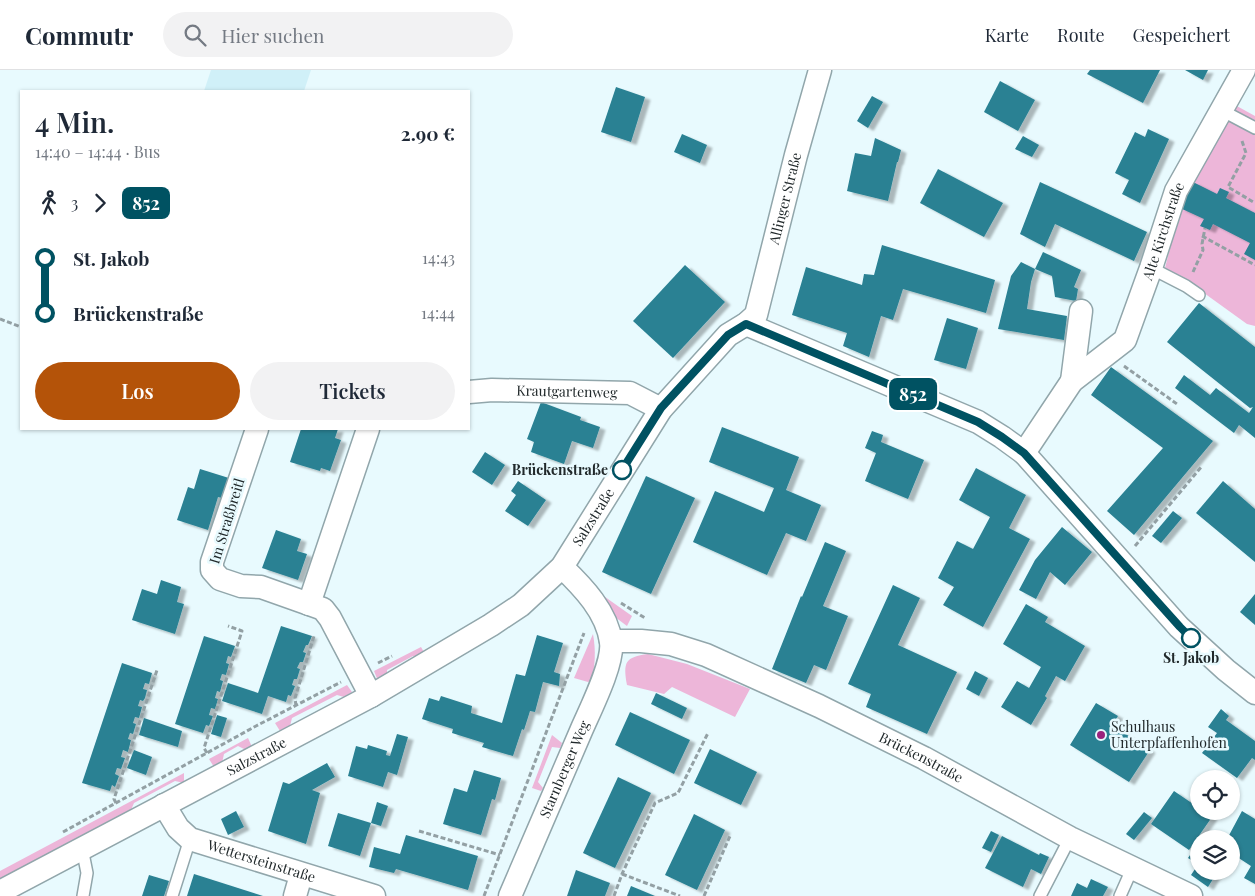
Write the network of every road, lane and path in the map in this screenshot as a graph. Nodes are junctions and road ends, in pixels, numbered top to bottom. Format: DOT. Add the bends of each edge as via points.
graph roads {
  1 [pos="820,70"];
  2 [pos="1244,70"];
  3 [pos="1230,115"];
  4 [pos="1255,128"];
  5 [pos="1255,203"];
  6 [pos="1205,228"];
  7 [pos="1202,236"];
  8 [pos="1255,265"];
  9 [pos="1151,268"];
  10 [pos="1192,275"];
  11 [pos="1199,295"];
  12 [pos="1081,310"];
  13 [pos="0,319"];
  14 [pos="746,324"];
  15 [pos="20,326"];
  16 [pos="1108,354"];
  17 [pos="1072,381"];
  18 [pos="470,392"];
  19 [pos="1177,404"];
  20 [pos="661,408"];
  21 [pos="257,430"];
  22 [pos="368,430"];
  23 [pos="1024,453"];
  24 [pos="1202,466"];
  25 [pos="1121,562"];
  26 [pos="562,567"];
  27 [pos="309,604"];
  28 [pos="330,618"];
  29 [pos="228,626"];
  30 [pos="584,628"];
  31 [pos="611,641"];
  32 [pos="392,656"];
  33 [pos="157,670"];
  34 [pos="359,673"];
  35 [pos="1255,693"];
  36 [pos="371,696"];
  37 [pos="296,706"];
  38 [pos="708,733"];
  39 [pos="207,753"];
  40 [pos="116,803"];
  41 [pos="164,805"];
  42 [pos="419,831"];
  43 [pos="58,834"];
  44 [pos="730,836"];
  45 [pos="1070,838"];
  46 [pos="190,839"];
  47 [pos="82,848"];
  48 [pos="500,855"];
  49 [pos="1132,869"];
  50 [pos="302,874"];
  51 [pos="622,874"];
  52 [pos="0,892"];
  53 [pos="83,896"];
  54 [pos="172,896"];
  55 [pos="295,896"];
  56 [pos="374,896"];
  57 [pos="484,896"];
  58 [pos="510,896"];
  59 [pos="614,896"];
  60 [pos="680,896"];
  61 [pos="704,896"];
  62 [pos="1040,896"];
  63 [pos="1120,896"];
  64 [pos="1191,896"];
  1 -- 14 [label="street, Allinger Straße" via="756,314"];
  2 -- 3 [label="street, Alte Kirchstraße"];
  3 -- 4 [label="lane"];
  3 -- 5 [label="path" via="1246,153 1228,187"];
  3 -- 9 [label="street, Alte Kirchstraße" via="1176,191"];
  6 -- 7 [label="path"];
  7 -- 8 [label="path"];
  7 -- 10 [label="path" via="1203,250"];
  9 -- 11 [label="lane"];
  9 -- 16 [label="street, Alte Kirchstraße" via="1125,340"];
  12 -- 17 [label="street, Alte Kirchstraße"];
  13 -- 15 [label="path"];
  14 -- 20 [label="street, Salzstraße" via="728,335"];
  14 -- 23 [label="street" via="978,422"];
  16 -- 17 [label="street, Alte Kirchstraße"];
  16 -- 19 [label="path"];
  17 -- 23 [label="street, Alte Kirchstraße"];
  18 -- 20 [label="street, Krautgartenweg" via="630,392"];
  20 -- 26 [label="street, Salzstraße"];
  21 -- 27 [label="street, Im Straßbreitl" via="212,570 220,579 234,584 261,587"];
  22 -- 27 [label="street"];
  23 -- 25 [label="street"];
  24 -- 25 [label="path"];
  25 -- 35 [label="street" via="1180,627"];
  26 -- 31 [label="street" via="601,614"];
  26 -- 36 [label="street, Salzstraße" via="521,605"];
  27 -- 28 [label="street, Im Straßbreitl" via="323,609"];
  28 -- 34 [label="street, Im Straßbreitl"];
  28 -- 37 [label="path" via="318,625 295,698"];
  29 -- 39 [label="path" via="242,631 204,748"];
  30 -- 48 [label="path" via="585,635"];
  31 -- 45 [label="street, Brückenstraße" via="671,644 706,655 924,758"];
  31 -- 58 [label="street, Starnberger Weg" via="612,653 598,690"];
  32 -- 34 [label="path"];
  33 -- 40 [label="path" via="114,799"];
  34 -- 36 [label="street, Im Straßbreitl"];
  34 -- 37 [label="path"];
  36 -- 41 [label="street, Salzstraße"];
  37 -- 39 [label="path"];
  38 -- 51 [label="path" via="678,793 655,803"];
  39 -- 40 [label="path"];
  40 -- 43 [label="path"];
  41 -- 46 [label="street, Wettersteinstraße" via="178,828"];
  41 -- 47 [label="street, Salzstraße"];
  42 -- 48 [label="path"];
  44 -- 61 [label="path"];
  45 -- 49 [label="street, Brückenstraße"];
  45 -- 62 [label="lane"];
  46 -- 50 [label="street, Wettersteinstraße"];
  46 -- 54 [label="lane"];
  47 -- 52 [label="street, Salzstraße"];
  47 -- 53 [label="lane" via="87,873"];
  48 -- 57 [label="path"];
  49 -- 63 [label="lane"];
  49 -- 64 [label="street, Brückenstraße"];
  50 -- 55 [label="street"];
  50 -- 56 [label="street, Wettersteinstraße"];
  51 -- 59 [label="path"];
  51 -- 60 [label="path"];
}
